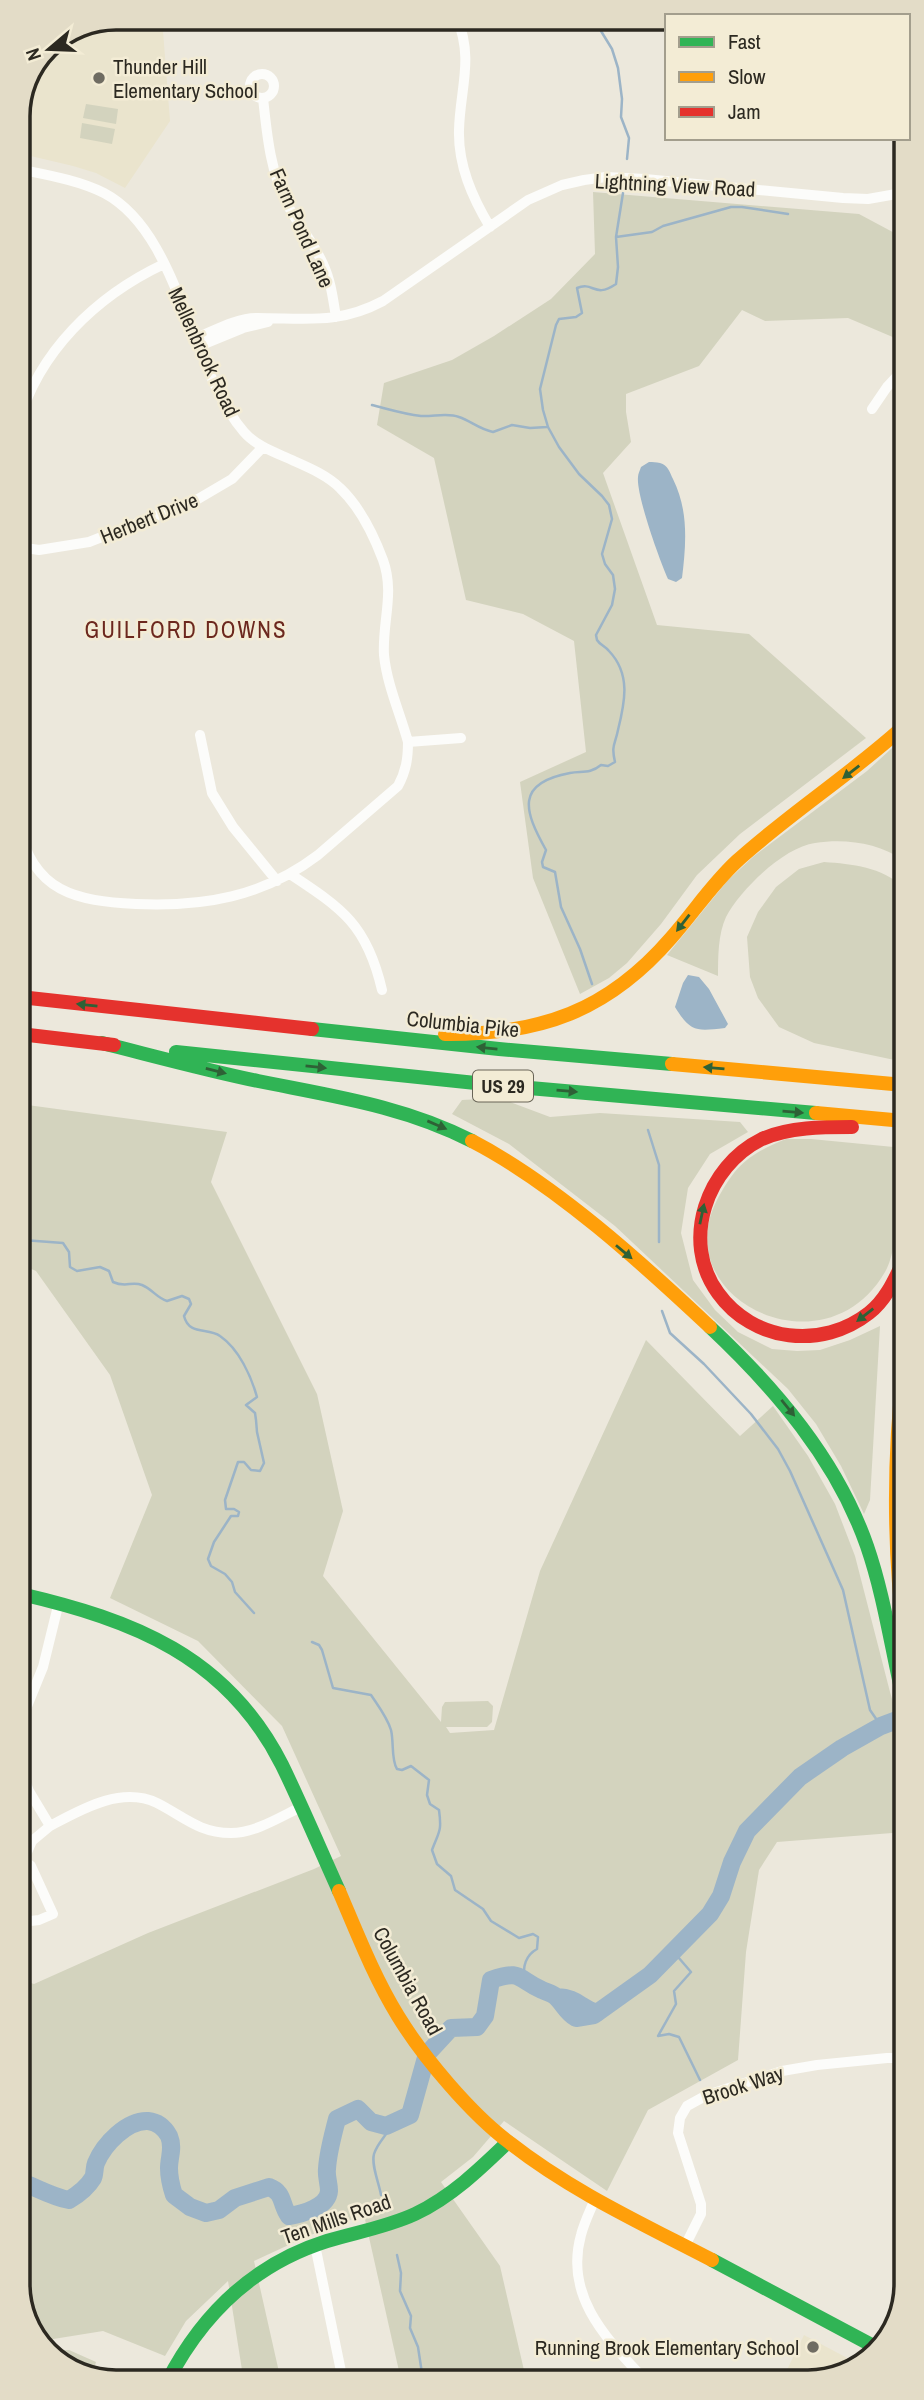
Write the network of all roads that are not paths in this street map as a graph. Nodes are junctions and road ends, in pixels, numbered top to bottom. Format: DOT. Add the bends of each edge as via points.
graph roads {
  1 [pos="461,30"];
  2 [pos="263,98"];
  3 [pos="30,172"];
  4 [pos="894,194"];
  5 [pos="490,227"];
  6 [pos="164,264"];
  7 [pos="336,317"];
  8 [pos="197,342"];
  9 [pos="894,380"];
  10 [pos="30,394"];
  11 [pos="872,409"];
  12 [pos="263,447"];
  13 [pos="30,549"];
  14 [pos="200,735"];
  15 [pos="894,735"];
  16 [pos="461,738"];
  17 [pos="408,742"];
  18 [pos="30,861"];
  19 [pos="290,874"];
  20 [pos="277,881"];
  21 [pos="382,990"];
  22 [pos="30,998"];
  23 [pos="30,1035"];
  24 [pos="356,1035"];
  25 [pos="102,1044"];
  26 [pos="894,1084"];
  27 [pos="894,1123"];
  28 [pos="894,1124"];
  29 [pos="894,1279"];
  30 [pos="894,1469"];
  31 [pos="894,1522"];
  32 [pos="30,1596"];
  33 [pos="59,1602"];
  34 [pos="894,1658"];
  35 [pos="30,1699"];
  36 [pos="30,1793"];
  37 [pos="301,1807"];
  38 [pos="50,1826"];
  39 [pos="30,1845"];
  40 [pos="30,1866"];
  41 [pos="30,1921"];
  42 [pos="894,2058"];
  43 [pos="508,2142"];
  44 [pos="595,2199"];
  45 [pos="315,2245"];
  46 [pos="685,2246"];
  47 [pos="869,2344"];
  48 [pos="173,2370"];
  49 [pos="342,2370"];
  50 [pos="636,2370"];
  1 -- 5 [label="street" via="467,67 459,132 461,155 476,204"];
  2 -- 7 [label="street, Farm Pond Lane" via="273,168 287,203 323,262"];
  3 -- 6 [label="street, Mellenbrook Road" via="106,194 121,204 143,226"];
  4 -- 5 [label="street, Lightning View Road" via="843,198 606,177 562,185 528,200"];
  5 -- 7 [label="street, Lightning View Road" via="383,301"];
  6 -- 8 [label="street, Mellenbrook Road"];
  6 -- 10 [label="street" via="127,283 77,325 59,344"];
  7 -- 8 [label="street, Lightning View Road" via="256,318"];
  8 -- 12 [label="street, Mellenbrook Road" via="227,409 249,438"];
  9 -- 11 [label="street"];
  12 -- 13 [label="street, Herbert Drive" via="232,479 198,499 89,541"];
  12 -- 17 [label="street, Mellenbrook Road" via="339,486 375,542 384,561 390,599 386,667"];
  14 -- 20 [label="street" via="212,793"];
  15 -- 24 [label="main road, one-way" via="740,858 651,960 586,1008 498,1033"];
  16 -- 17 [label="street"];
  17 -- 19 [label="street, Mellenbrook Road" via="407,763 398,786"];
  18 -- 20 [label="street, Mellenbrook Road" via="54,886 88,900 200,904 246,895"];
  19 -- 20 [label="street, Mellenbrook Road"];
  19 -- 21 [label="street" via="348,916 368,946"];
  24 -- 22 [label="main road, Columbia Pike / US 29, one-way"];
  23 -- 25 [label="main road, US 29"];
  26 -- 24 [label="main road, Columbia Pike / US 29, one-way"];
  25 -- 27 [label="main road, US 29, one-way"];
  25 -- 34 [label="main road, one-way" via="357,1100 428,1121 518,1168 590,1223 748,1363 793,1413 845,1496 867,1546"];
  29 -- 28 [label="main road, one-way" via="869,1313 844,1329 817,1337 784,1336 755,1326 716,1292 704,1267 699,1235 709,1190 727,1164 750,1146 797,1130"];
  30 -- 31 [label="main road"];
  32 -- 33 [label="main road, Columbia Road"];
  33 -- 35 [label="street"];
  33 -- 37 [label="main road, Columbia Road" via="127,1622 197,1662 241,1704 267,1738"];
  36 -- 38 [label="street"];
  37 -- 38 [label="street" via="233,1833 207,1830 157,1803 126,1796"];
  37 -- 43 [label="main road, Columbia Road" via="398,2016 437,2070"];
  38 -- 39 [label="street"];
  40 -- 41 [label="street" via="53,1914"];
  42 -- 46 [label="street, Brook Way" via="794,2068 687,2106 678,2133 701,2214"];
  43 -- 44 [label="main road, Columbia Road"];
  43 -- 45 [label="main road, Ten Mills Road" via="435,2203 373,2230"];
  44 -- 46 [label="main road, Columbia Road"];
  44 -- 50 [label="street" via="578,2246 580,2290 600,2330"];
  45 -- 48 [label="main road, Ten Mills Road" via="260,2271 233,2291 196,2332"];
  45 -- 49 [label="street"];
  46 -- 47 [label="main road, Columbia Road"];
}
